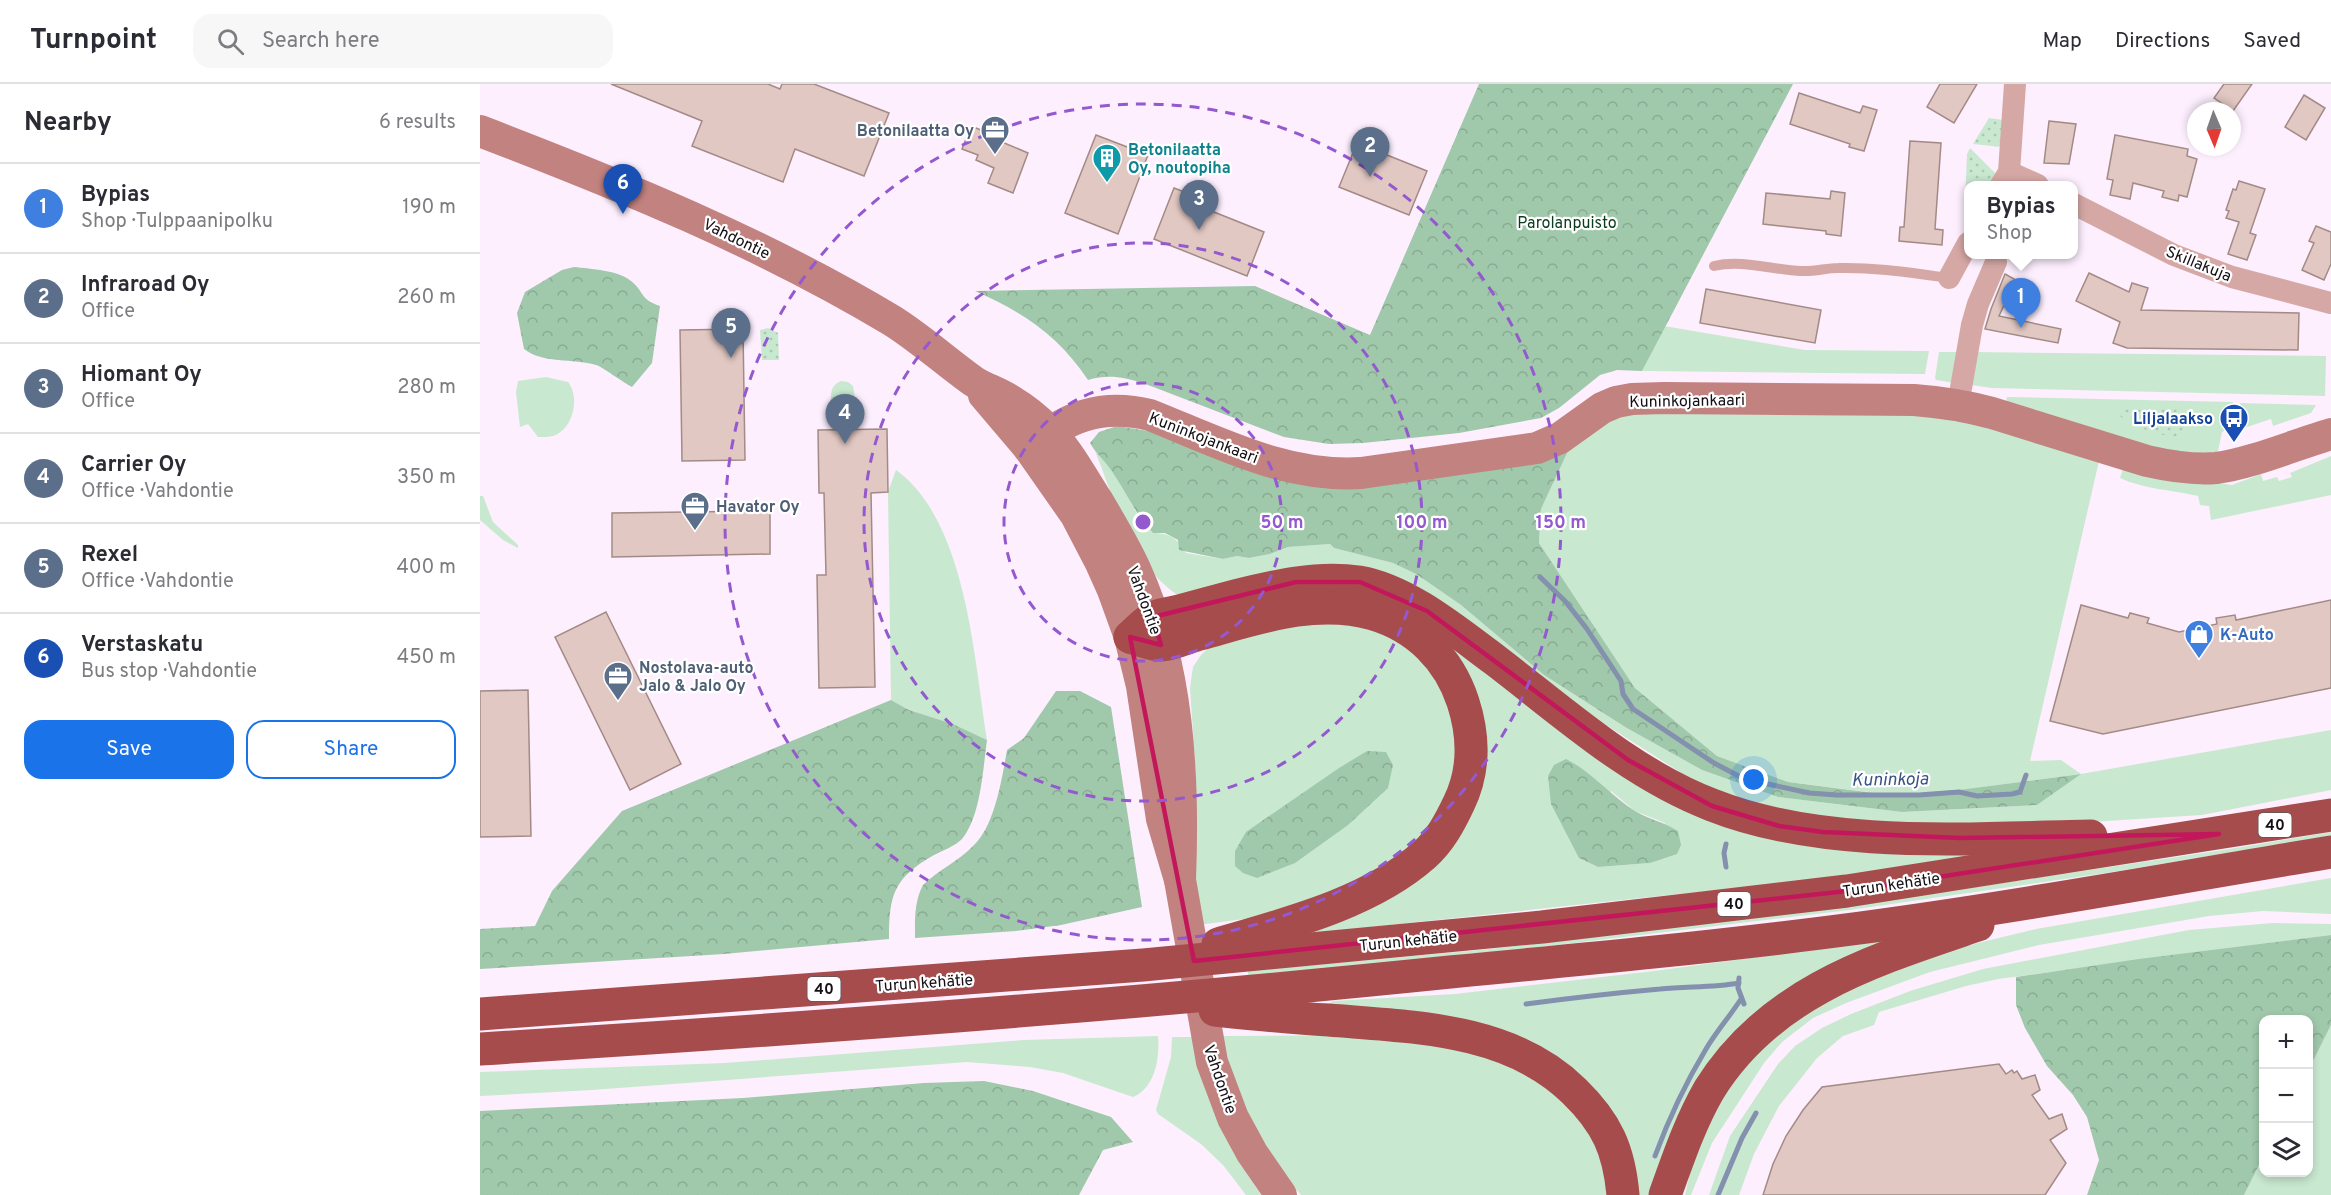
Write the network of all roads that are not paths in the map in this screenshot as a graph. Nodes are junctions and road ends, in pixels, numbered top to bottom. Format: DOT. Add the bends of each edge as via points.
graph roads {
  1 [pos="2015,84"];
  2 [pos="480,131"];
  3 [pos="2005,179"];
  4 [pos="2078,206"];
  5 [pos="1964,250"];
  6 [pos="1996,262"];
  7 [pos="1714,266"];
  8 [pos="1949,278"];
  9 [pos="2331,303"];
  10 [pos="1958,405"];
  11 [pos="2331,434"];
  12 [pos="1039,439"];
  13 [pos="1148,633"];
  14 [pos="2331,815"];
  15 [pos="2219,834"];
  16 [pos="2331,852"];
  17 [pos="2059,898"];
  18 [pos="1247,946"];
  19 [pos="1249,1003"];
  20 [pos="480,1014"];
  21 [pos="480,1049"];
  22 [pos="1281,1195"];
  23 [pos="1623,1195"];
  24 [pos="1665,1195"];
  1 -- 3 [label="street"];
  2 -- 12 [label="street, Vahdontie" via="707,223 805,272 893,321 975,382 1012,401"];
  4 -- 9 [label="street, Skillakuja" via="2184,258 2259,285"];
  5 -- 8 [label="street"];
  6 -- 10 [label="street" via="1972,325"];
  7 -- 8 [label="lane" via="1814,272 1848,268"];
  10 -- 11 [label="street, Kuninkojankaari" via="2170,466 2229,466"];
  10 -- 12 [label="street, Kuninkojankaari" via="1914,399 1632,399 1602,408 1566,434 1537,448 1337,474 1270,462 1134,411 1083,415"];
  12 -- 13 [label="street, Vahdontie" via="1078,470 1127,552 1136,571"];
  13 -- 15 [label="highway" via="1296,582 1360,582 1427,611 1580,725 1683,792 1713,806 1779,826 1918,838"];
  13 -- 18 [label="highway" via="1296,610 1352,609 1412,632 1428,644 1458,685 1465,707 1472,750 1463,794 1446,829 1425,855 1365,893 1287,924"];
  13 -- 22 [label="street, Vahdontie" via="1142,686 1162,819 1180,880 1207,1038 1233,1118"];
  14 -- 15 [label="highway, Turun kehätie / 40"];
  15 -- 18 [label="highway, Turun kehätie / 40" via="1847,891 1542,927"];
  16 -- 17 [label="highway, 40"];
  17 -- 19 [label="highway, 40" via="1859,928 1546,963"];
  17 -- 24 [label="highway" via="1865,965 1802,997 1748,1041 1724,1069 1683,1143"];
  18 -- 20 [label="highway, Turun kehätie / 40" via="1128,966"];
  19 -- 21 [label="highway, 40" via="1124,1003"];
  19 -- 23 [label="highway" via="1479,1039 1540,1064 1582,1098 1611,1137"];
}
